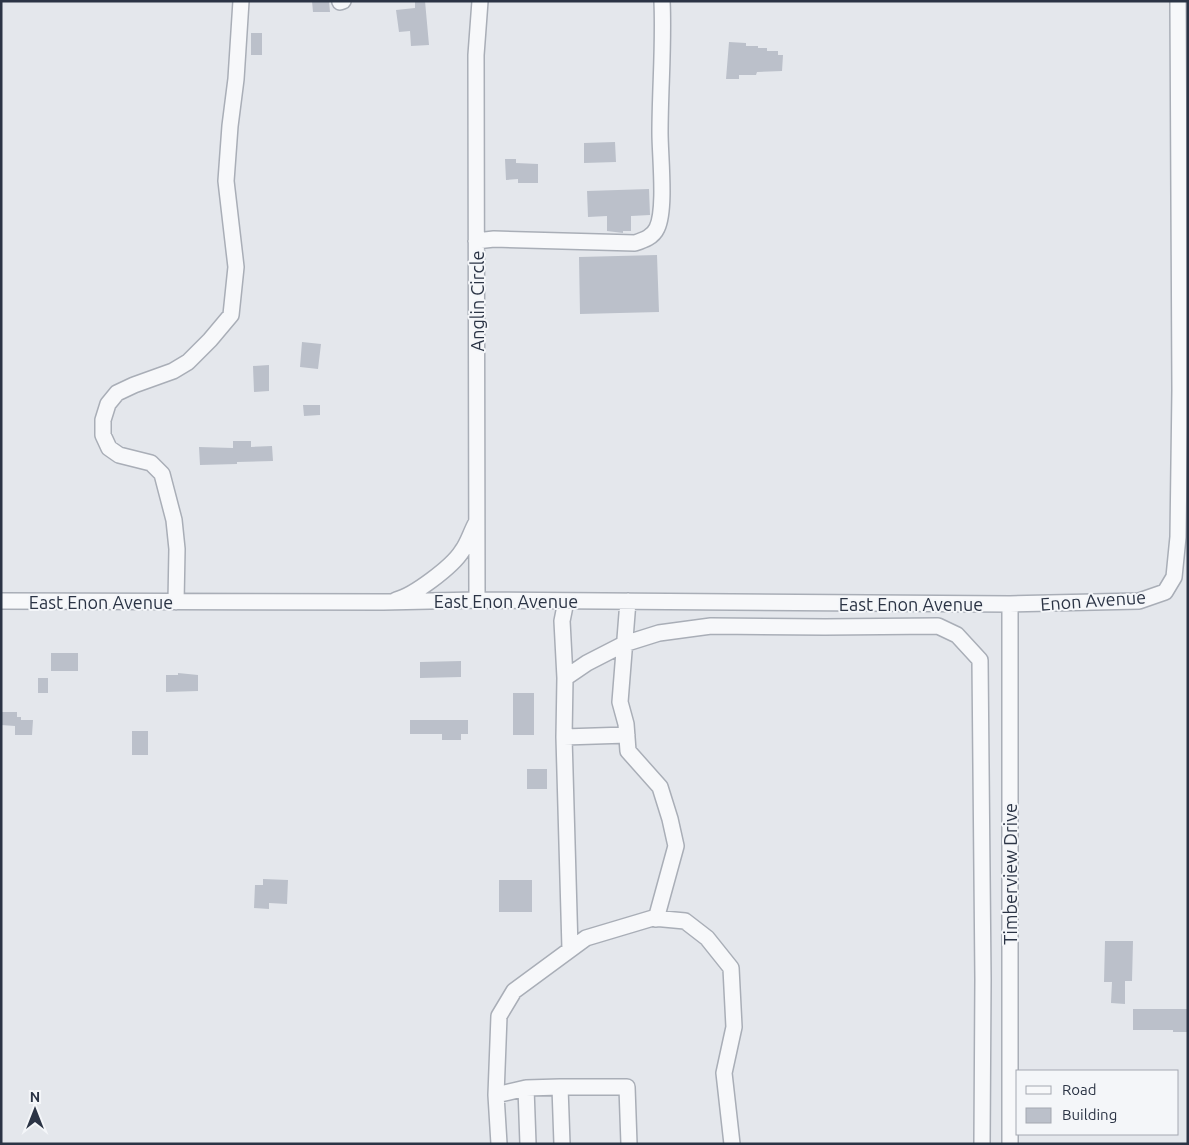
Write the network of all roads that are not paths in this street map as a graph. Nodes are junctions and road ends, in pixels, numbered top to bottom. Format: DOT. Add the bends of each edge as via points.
graph roads {
  1 [pos="242,1"];
  2 [pos="480,1"];
  3 [pos="662,1"];
  4 [pos="1178,1"];
  5 [pos="476,240"];
  6 [pos="477,522"];
  7 [pos="477,600"];
  8 [pos="1,601"];
  9 [pos="566,601"];
  10 [pos="176,602"];
  11 [pos="383,602"];
  12 [pos="628,602"];
  13 [pos="1010,604"];
  14 [pos="624,644"];
  15 [pos="565,678"];
  16 [pos="627,734"];
  17 [pos="564,737"];
  18 [pos="656,919"];
  19 [pos="570,949"];
  20 [pos="560,1087"];
  21 [pos="526,1088"];
  22 [pos="496,1095"];
  23 [pos="499,1144"];
  24 [pos="528,1144"];
  25 [pos="562,1144"];
  26 [pos="629,1144"];
  27 [pos="732,1144"];
  28 [pos="982,1144"];
  29 [pos="1010,1144"];
  1 -- 10 [label="street" via="226,181 236,267 231,315 188,362 173,372 117,393 108,404 103,420 103,435 109,448 119,455 151,463 162,474 174,520"];
  2 -- 5 [label="street, Anglin Circle" via="476,55"];
  3 -- 5 [label="street" via="661,218 656,230 636,243"];
  4 -- 13 [label="street, Enon Avenue" via="1180,390 1178,537 1174,577 1165,592 1139,601"];
  5 -- 6 [label="street, Anglin Circle"];
  6 -- 7 [label="street, Anglin Circle"];
  6 -- 11 [label="street" via="462,551 447,567 404,598"];
  7 -- 9 [label="street, East Enon Avenue"];
  7 -- 11 [label="street, East Enon Avenue"];
  8 -- 10 [label="street, East Enon Avenue"];
  9 -- 12 [label="street, East Enon Avenue"];
  9 -- 15 [label="street" via="562,621"];
  10 -- 11 [label="street, East Enon Avenue"];
  12 -- 13 [label="street, East Enon Avenue"];
  12 -- 14 [label="street"];
  13 -- 29 [label="street, Timberview Drive"];
  14 -- 15 [label="street" via="586,663"];
  14 -- 16 [label="street" via="620,702"];
  14 -- 28 [label="street" via="659,633 712,626 938,626 957,635 980,660"];
  15 -- 17 [label="street"];
  16 -- 17 [label="street"];
  16 -- 18 [label="street" via="628,751 660,787 676,846"];
  17 -- 19 [label="street"];
  18 -- 19 [label="street" via="586,938"];
  18 -- 27 [label="street" via="685,921 707,938 731,968 734,1027 724,1073"];
  19 -- 22 [label="street" via="514,991 499,1016"];
  20 -- 21 [label="street"];
  20 -- 25 [label="street"];
  20 -- 26 [label="street" via="627,1087"];
  21 -- 22 [label="street"];
  21 -- 24 [label="street"];
  22 -- 23 [label="street"];
}
